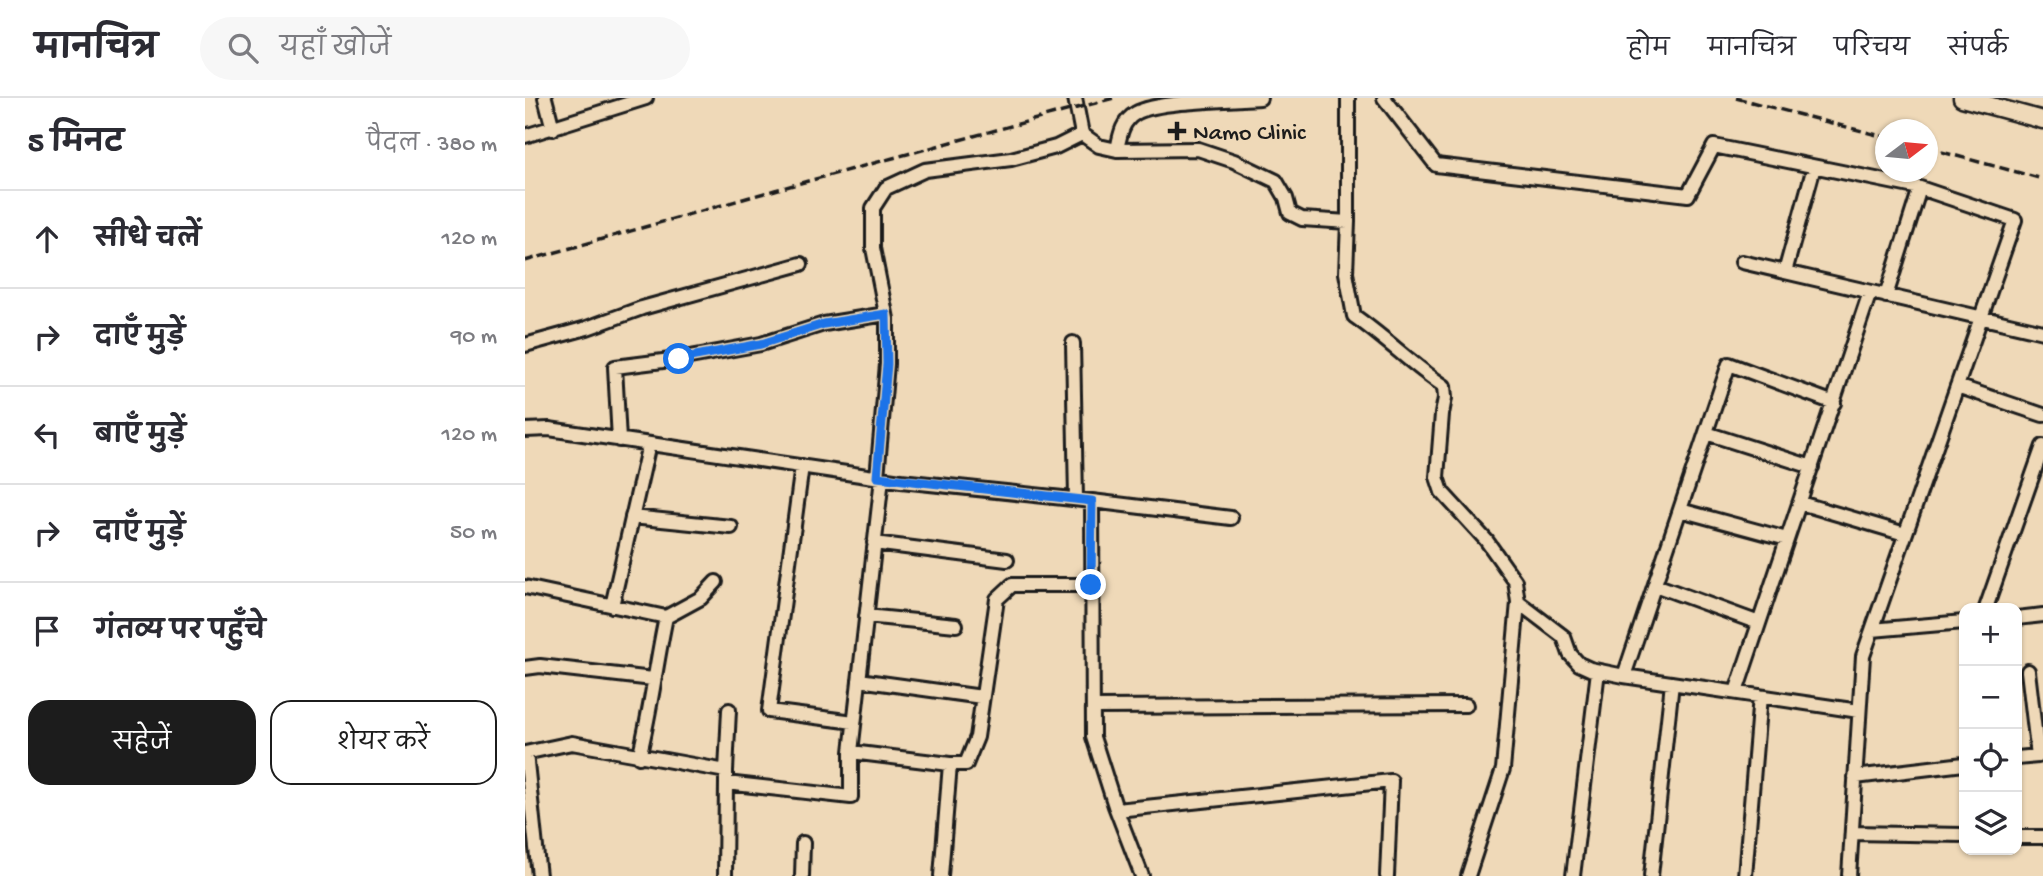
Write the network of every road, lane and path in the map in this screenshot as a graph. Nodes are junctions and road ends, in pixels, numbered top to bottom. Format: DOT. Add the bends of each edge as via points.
graph roads {
  1 [pos="545,98"];
  2 [pos="646,98"];
  3 [pos="1075,98"];
  4 [pos="1260,98"];
  5 [pos="1348,98"];
  6 [pos="1384,98"];
  7 [pos="1962,98"];
  8 [pos="626,101"];
  9 [pos="2043,120"];
  10 [pos="553,129"];
  11 [pos="1082,134"];
  12 [pos="525,136"];
  13 [pos="1117,150"];
  14 [pos="1814,167"];
  15 [pos="1920,188"];
  16 [pos="1348,222"];
  17 [pos="1742,262"];
  18 [pos="801,264"];
  19 [pos="1785,272"];
  20 [pos="1870,292"];
  21 [pos="1886,296"];
  22 [pos="886,314"];
  23 [pos="1981,317"];
  24 [pos="2043,332"];
  25 [pos="1073,343"];
  26 [pos="525,345"];
  27 [pos="1957,386"];
  28 [pos="1834,402"];
  29 [pos="2043,415"];
  30 [pos="525,430"];
  31 [pos="1706,433"];
  32 [pos="619,440"];
  33 [pos="649,444"];
  34 [pos="2043,446"];
  35 [pos="802,466"];
  36 [pos="1812,467"];
  37 [pos="879,478"];
  38 [pos="1076,499"];
  39 [pos="1092,501"];
  40 [pos="1800,503"];
  41 [pos="1680,510"];
  42 [pos="632,517"];
  43 [pos="1231,518"];
  44 [pos="731,527"];
  45 [pos="1905,534"];
  46 [pos="1787,540"];
  47 [pos="874,543"];
  48 [pos="1007,559"];
  49 [pos="716,582"];
  50 [pos="1091,585"];
  51 [pos="1654,585"];
  52 [pos="525,587"];
  53 [pos="1518,602"];
  54 [pos="1988,603"];
  55 [pos="612,606"];
  56 [pos="2043,615"];
  57 [pos="866,616"];
  58 [pos="666,617"];
  59 [pos="2022,617"];
  60 [pos="1959,622"];
  61 [pos="1759,623"];
  62 [pos="956,625"];
  63 [pos="1872,630"];
  64 [pos="525,668"];
  65 [pos="1598,671"];
  66 [pos="2028,671"];
  67 [pos="1624,676"];
  68 [pos="653,679"];
  69 [pos="859,680"];
  70 [pos="1672,683"];
  71 [pos="1736,692"];
  72 [pos="1760,696"];
  73 [pos="982,697"];
  74 [pos="1465,705"];
  75 [pos="1094,707"];
  76 [pos="729,710"];
  77 [pos="1859,710"];
  78 [pos="854,722"];
  79 [pos="851,752"];
  80 [pos="525,753"];
  81 [pos="639,757"];
  82 [pos="2022,758"];
  83 [pos="950,764"];
  84 [pos="1959,765"];
  85 [pos="1855,776"];
  86 [pos="726,777"];
  87 [pos="1117,810"];
  88 [pos="1852,833"];
  89 [pos="1959,835"];
  90 [pos="2022,837"];
  91 [pos="2043,837"];
  92 [pos="803,844"];
  93 [pos="540,876"];
  94 [pos="725,876"];
  95 [pos="801,876"];
  96 [pos="941,876"];
  97 [pos="1142,876"];
  98 [pos="1387,876"];
  99 [pos="1468,876"];
  100 [pos="1573,876"];
  101 [pos="1651,876"];
  102 [pos="1745,876"];
  103 [pos="1849,876"];
  1 -- 10 [label="street"];
  2 -- 8 [label="street"];
  3 -- 11 [label="street"];
  4 -- 13 [label="street" via="1151,106 1135,113 1121,128"];
  5 -- 16 [label="street"];
  6 -- 14 [label="street" via="1436,164 1688,195 1714,146"];
  7 -- 9 [label="street"];
  8 -- 10 [label="street"];
  10 -- 12 [label="street"];
  11 -- 13 [label="street" via="1099,146"];
  11 -- 22 [label="street" via="1056,147 1011,159 925,170 886,188 873,208 873,248"];
  13 -- 16 [label="street" via="1198,149 1276,181 1290,213 1302,219"];
  14 -- 15 [label="street"];
  14 -- 19 [label="street"];
  15 -- 21 [label="street"];
  15 -- 23 [label="street" via="2015,220"];
  16 -- 53 [label="street" via="1346,273 1354,316 1444,386 1437,477 1442,492 1486,540 1514,581"];
  17 -- 19 [label="street"];
  18 -- 26 [label="street"];
  19 -- 20 [label="street"];
  20 -- 21 [label="street"];
  20 -- 28 [label="street"];
  21 -- 23 [label="street"];
  22 -- 32 [label="street" via="824,324 761,344 615,367"];
  22 -- 37 [label="street"];
  23 -- 24 [label="street"];
  23 -- 27 [label="street"];
  25 -- 38 [label="street"];
  27 -- 29 [label="street"];
  27 -- 45 [label="street"];
  28 -- 31 [label="street" via="1729,364"];
  28 -- 36 [label="street"];
  30 -- 32 [label="street" via="549,429"];
  31 -- 36 [label="street"];
  31 -- 41 [label="street"];
  32 -- 33 [label="street"];
  33 -- 35 [label="street"];
  33 -- 42 [label="street"];
  34 -- 54 [label="street"];
  35 -- 37 [label="street"];
  35 -- 78 [label="street" via="769,711"];
  36 -- 40 [label="street"];
  37 -- 38 [label="street"];
  37 -- 47 [label="street"];
  38 -- 39 [label="street"];
  39 -- 43 [label="street"];
  39 -- 50 [label="street"];
  40 -- 45 [label="street"];
  40 -- 46 [label="street"];
  41 -- 46 [label="street"];
  41 -- 51 [label="street"];
  42 -- 44 [label="street"];
  42 -- 55 [label="street"];
  45 -- 63 [label="street"];
  46 -- 61 [label="street"];
  47 -- 48 [label="street"];
  47 -- 57 [label="street"];
  49 -- 58 [label="street" via="701,598"];
  50 -- 73 [label="street" via="1012,585 997,599"];
  50 -- 75 [label="street"];
  51 -- 61 [label="street"];
  51 -- 67 [label="street"];
  52 -- 55 [label="street"];
  53 -- 65 [label="street" via="1565,637 1579,664"];
  53 -- 99 [label="street" via="1503,769"];
  55 -- 58 [label="street"];
  56 -- 59 [label="street"];
  57 -- 62 [label="street"];
  57 -- 69 [label="street"];
  58 -- 68 [label="street"];
  60 -- 63 [label="street"];
  61 -- 71 [label="street"];
  63 -- 77 [label="street" via="1863,656"];
  64 -- 68 [label="street"];
  65 -- 67 [label="street"];
  65 -- 100 [label="street"];
  66 -- 82 [label="street" via="2038,756"];
  67 -- 70 [label="street"];
  68 -- 81 [label="street"];
  69 -- 73 [label="street"];
  69 -- 78 [label="street"];
  70 -- 71 [label="street"];
  70 -- 101 [label="street"];
  71 -- 72 [label="street"];
  72 -- 77 [label="street"];
  72 -- 102 [label="street"];
  73 -- 83 [label="street" via="977,737 966,764"];
  74 -- 75 [label="street"];
  75 -- 87 [label="street" via="1093,737"];
  76 -- 86 [label="street"];
  77 -- 85 [label="street"];
  78 -- 79 [label="street"];
  79 -- 83 [label="street"];
  79 -- 86 [label="street" via="851,797"];
  80 -- 81 [label="street" via="572,743"];
  80 -- 93 [label="street"];
  81 -- 86 [label="street"];
  83 -- 96 [label="street"];
  84 -- 85 [label="street"];
  85 -- 88 [label="street"];
  86 -- 94 [label="street"];
  87 -- 97 [label="street"];
  87 -- 98 [label="street" via="1391,781"];
  88 -- 89 [label="street"];
  88 -- 103 [label="street"];
  90 -- 91 [label="street"];
  92 -- 95 [label="street"];
}
